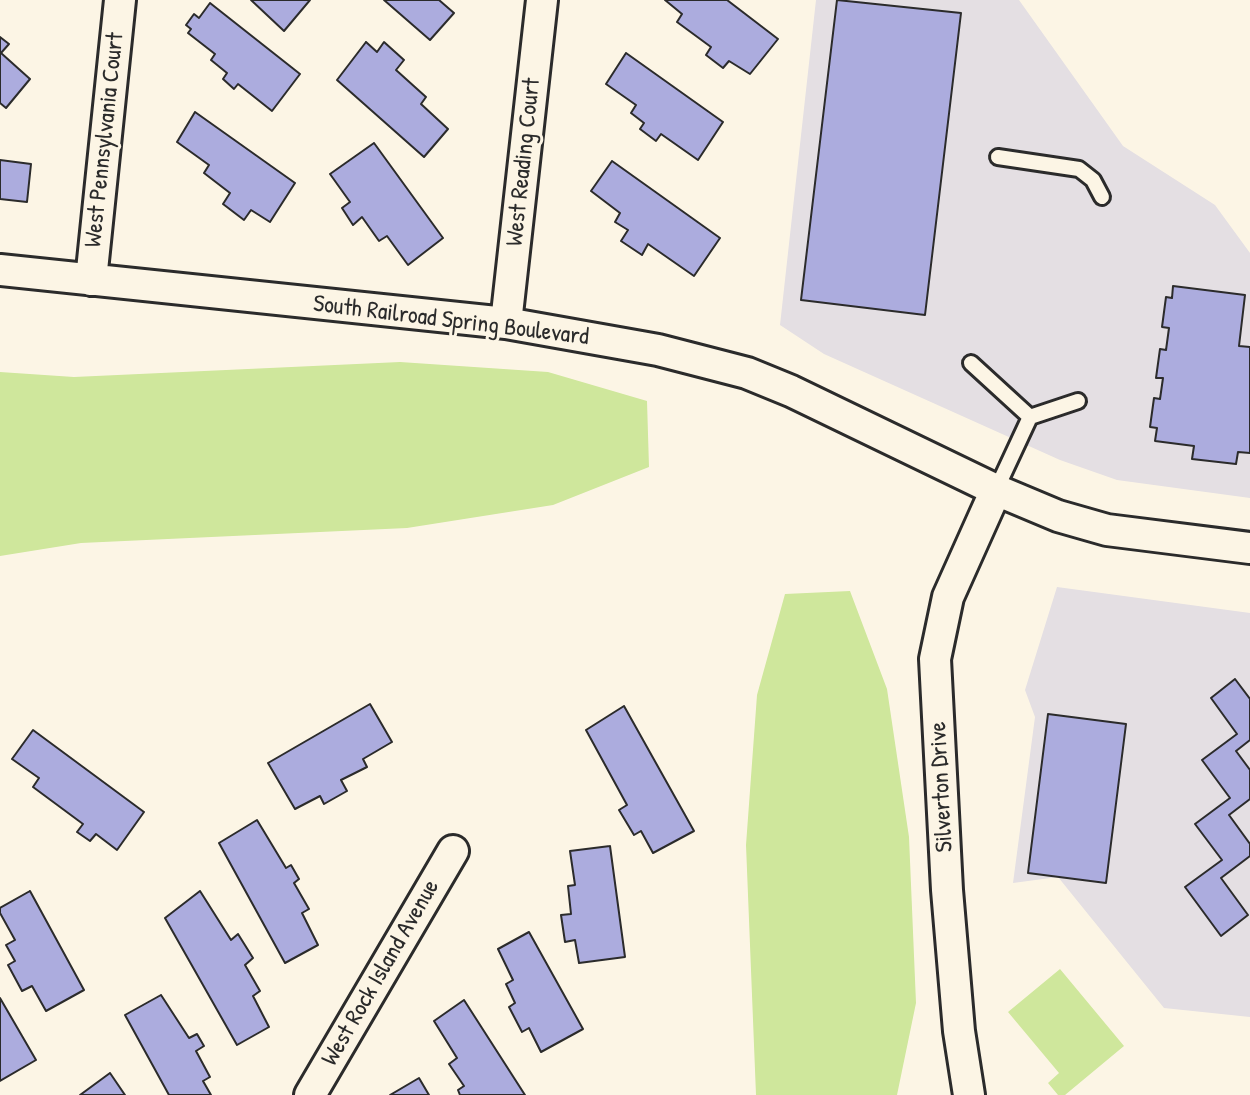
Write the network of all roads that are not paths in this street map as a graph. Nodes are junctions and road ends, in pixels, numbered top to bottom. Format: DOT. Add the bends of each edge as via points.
graph roads {
  1 [pos="120,0"];
  2 [pos="542,0"];
  3 [pos="998,157"];
  4 [pos="1102,197"];
  5 [pos="0,270"];
  6 [pos="91,280"];
  7 [pos="506,323"];
  8 [pos="971,363"];
  9 [pos="1078,401"];
  10 [pos="1030,417"];
  11 [pos="996,490"];
  12 [pos="1250,548"];
  13 [pos="453,851"];
  14 [pos="310,1095"];
  15 [pos="969,1095"];
  1 -- 6 [label="street, West Pennsylvania Court"];
  2 -- 7 [label="street, West Reading Court"];
  3 -- 4 [label="lane" via="1079,169"];
  5 -- 6 [label="street, South Railroad Spring Boulevard"];
  6 -- 7 [label="street, South Railroad Spring Boulevard"];
  7 -- 11 [label="street, South Railroad Spring Boulevard" via="658,350 747,373"];
  8 -- 10 [label="lane"];
  9 -- 10 [label="lane"];
  10 -- 11 [label="lane"];
  11 -- 12 [label="street, South Railroad Spring Boulevard" via="1107,530"];
  11 -- 15 [label="street, Silverton Drive" via="948,597 935,659 949,906"];
  13 -- 14 [label="street, West Rock Island Avenue"];
}
